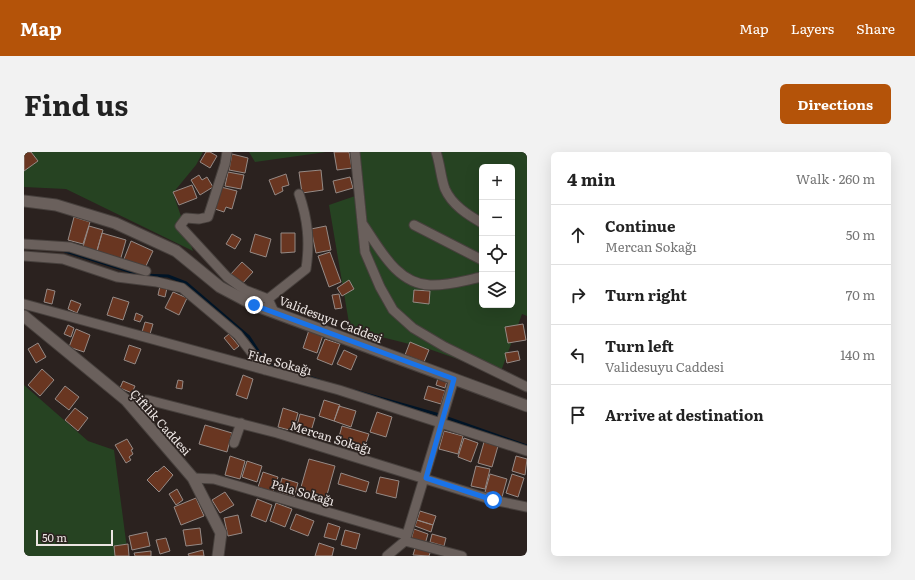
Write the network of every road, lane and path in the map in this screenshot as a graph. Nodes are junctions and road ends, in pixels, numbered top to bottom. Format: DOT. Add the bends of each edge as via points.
graph roads {
  1 [pos="227,152"];
  2 [pos="355,152"];
  3 [pos="436,152"];
  4 [pos="299,194"];
  5 [pos="24,201"];
  6 [pos="479,221"];
  7 [pos="362,222"];
  8 [pos="414,225"];
  9 [pos="24,244"];
  10 [pos="24,256"];
  11 [pos="479,258"];
  12 [pos="146,271"];
  13 [pos="479,277"];
  14 [pos="268,299"];
  15 [pos="24,304"];
  16 [pos="274,312"];
  17 [pos="24,316"];
  18 [pos="265,370"];
  19 [pos="454,379"];
  20 [pos="525,384"];
  21 [pos="126,400"];
  22 [pos="527,406"];
  23 [pos="444,418"];
  24 [pos="241,424"];
  25 [pos="234,443"];
  26 [pos="527,450"];
  27 [pos="193,478"];
  28 [pos="426,478"];
  29 [pos="527,507"];
  30 [pos="406,538"];
  31 [pos="218,556"];
  32 [pos="387,556"];
  33 [pos="462,556"];
  1 -- 14 [label="street" via="208,217 186,218 180,226 227,277 245,290"];
  2 -- 7 [label="street"];
  3 -- 6 [label="street" via="445,189 454,203"];
  4 -- 14 [label="street" via="307,217 309,251 306,270"];
  5 -- 16 [label="street, Validesuyu Caddesi" via="56,205 115,223 176,250 220,287 254,305"];
  7 -- 13 [label="street" via="392,266 409,280 430,285"];
  7 -- 20 [label="street" via="365,252 392,310 413,328 445,347"];
  8 -- 11 [label="street"];
  9 -- 12 [label="street" via="70,248"];
  10 -- 18 [label="street" via="63,259 117,277 182,288 238,335"];
  14 -- 16 [label="street"];
  15 -- 18 [label="street, Fide Sokağı"];
  16 -- 19 [label="street, Validesuyu Caddesi"];
  17 -- 21 [label="street, Çiftlik Caddesi"];
  18 -- 23 [label="street, Fide Sokağı"];
  19 -- 22 [label="street, Validesuyu Caddesi"];
  19 -- 23 [label="street"];
  21 -- 24 [label="street, Mercan Sokağı" via="148,400"];
  21 -- 27 [label="street, Çiftlik Caddesi"];
  23 -- 26 [label="street, Fide Sokağı"];
  23 -- 28 [label="street"];
  24 -- 25 [label="street"];
  24 -- 28 [label="street, Mercan Sokağı"];
  27 -- 30 [label="street, Pala Sokağı" via="214,479"];
  27 -- 31 [label="street, Çiftlik Caddesi" via="221,533"];
  28 -- 29 [label="street, Mercan Sokağı" via="493,500"];
  28 -- 30 [label="street"];
  30 -- 32 [label="street"];
  30 -- 33 [label="street, Pala Sokağı"];
}
